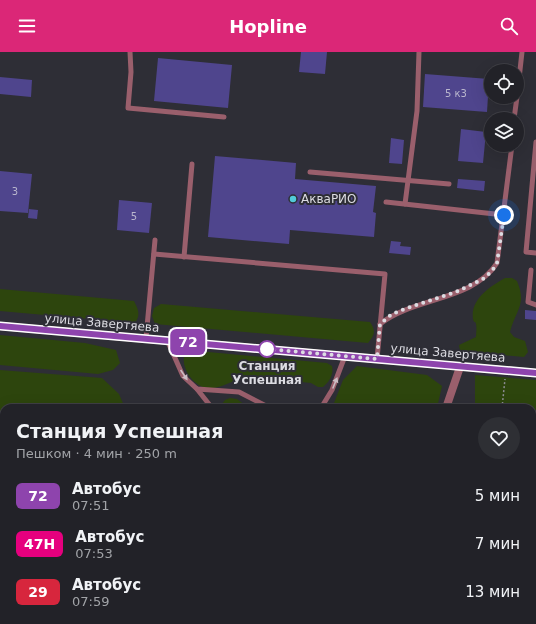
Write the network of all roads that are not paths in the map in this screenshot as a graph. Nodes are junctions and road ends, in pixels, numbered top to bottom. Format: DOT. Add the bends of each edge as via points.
graph roads {
  1 [pos="130,52"];
  2 [pos="419,52"];
  3 [pos="522,52"];
  4 [pos="521,64"];
  5 [pos="224,117"];
  6 [pos="536,142"];
  7 [pos="511,152"];
  8 [pos="192,164"];
  9 [pos="310,172"];
  10 [pos="409,180"];
  11 [pos="448,184"];
  12 [pos="386,202"];
  13 [pos="405,204"];
  14 [pos="504,215"];
  15 [pos="155,240"];
  16 [pos="536,253"];
  17 [pos="154,254"];
  18 [pos="184,256"];
  19 [pos="531,270"];
  20 [pos="536,305"];
  21 [pos="380,324"];
  22 [pos="0,326"];
  23 [pos="146,338"];
  24 [pos="167,340"];
  25 [pos="345,356"];
  26 [pos="377,359"];
  27 [pos="460,367"];
  28 [pos="536,373"];
  29 [pos="197,389"];
  30 [pos="209,404"];
  31 [pos="262,404"];
  32 [pos="323,404"];
  33 [pos="447,404"];
  1 -- 5 [label="lane" via="128,108"];
  2 -- 10 [label="lane" via="417,111"];
  3 -- 4 [label="lane"];
  6 -- 16 [label="lane" via="526,252"];
  7 -- 14 [label="lane"];
  8 -- 18 [label="lane"];
  9 -- 10 [label="lane"];
  10 -- 11 [label="lane"];
  10 -- 13 [label="lane"];
  12 -- 13 [label="lane"];
  13 -- 14 [label="lane"];
  14 -- 21 [label="lane" via="497,263 483,279 456,292 392,314"];
  15 -- 17 [label="lane"];
  17 -- 18 [label="lane"];
  17 -- 23 [label="lane"];
  18 -- 21 [label="lane" via="384,274"];
  19 -- 20 [label="lane" via="528,302"];
  21 -- 26 [label="lane"];
  22 -- 23 [label="main road, улица Завертяева"];
  23 -- 24 [label="main road, улица Завертяева"];
  24 -- 25 [label="main road, улица Завертяева"];
  24 -- 29 [label="lane, one-way" via="183,376"];
  25 -- 26 [label="main road, улица Завертяева"];
  32 -- 25 [label="lane, one-way" via="332,390"];
  26 -- 27 [label="main road, улица Завертяева"];
  27 -- 28 [label="main road, улица Завертяева"];
  27 -- 33 [label="street"];
  29 -- 30 [label="lane"];
  29 -- 31 [label="lane" via="239,392"];
}
